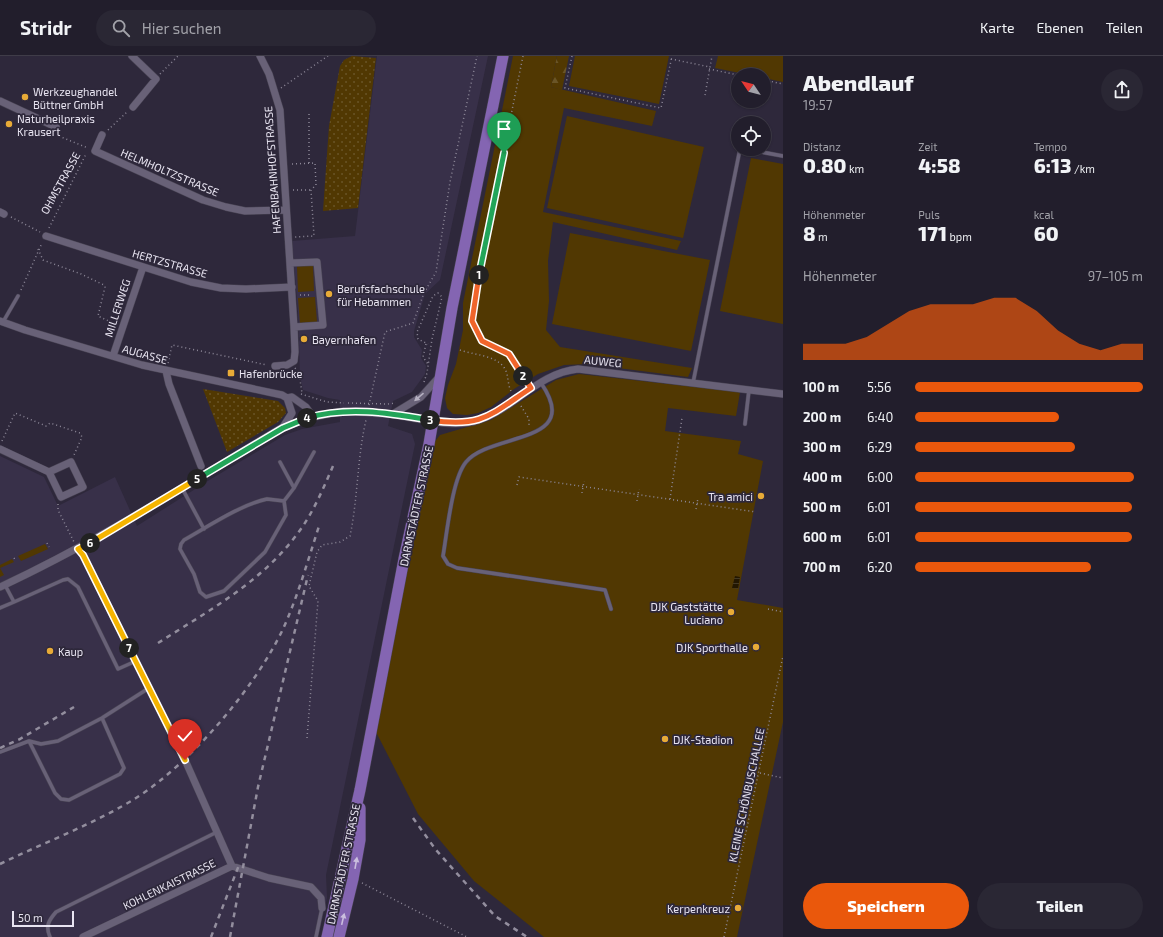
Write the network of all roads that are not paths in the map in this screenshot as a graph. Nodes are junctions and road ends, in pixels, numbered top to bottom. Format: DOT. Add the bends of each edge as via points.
graph roads {
  1 [pos="132,56"];
  2 [pos="260,56"];
  3 [pos="502,56"];
  4 [pos="0,100"];
  5 [pos="133,107"];
  6 [pos="56,127"];
  7 [pos="102,135"];
  8 [pos="95,151"];
  9 [pos="771,154"];
  10 [pos="739,156"];
  11 [pos="783,156"];
  12 [pos="285,210"];
  13 [pos="46,236"];
  14 [pos="290,263"];
  15 [pos="143,267"];
  16 [pos="292,287"];
  17 [pos="18,296"];
  18 [pos="1,324"];
  19 [pos="294,327"];
  20 [pos="113,356"];
  21 [pos="275,366"];
  22 [pos="166,371"];
  23 [pos="441,374"];
  24 [pos="540,382"];
  25 [pos="693,383"];
  26 [pos="749,389"];
  27 [pos="783,394"];
  28 [pos="285,396"];
  29 [pos="389,414"];
  30 [pos="313,417"];
  31 [pos="433,420"];
  32 [pos="745,424"];
  33 [pos="283,428"];
  34 [pos="0,448"];
  35 [pos="314,452"];
  36 [pos="280,462"];
  37 [pos="201,466"];
  38 [pos="49,472"];
  39 [pos="182,488"];
  40 [pos="294,488"];
  41 [pos="284,501"];
  42 [pos="204,529"];
  43 [pos="78,549"];
  44 [pos="2,586"];
  45 [pos="14,602"];
  46 [pos="0,608"];
  47 [pos="610,609"];
  48 [pos="136,661"];
  49 [pos="149,688"];
  50 [pos="102,718"];
  51 [pos="29,741"];
  52 [pos="0,752"];
  53 [pos="360,790"];
  54 [pos="217,832"];
  55 [pos="232,866"];
  56 [pos="322,908"];
  57 [pos="50,937"];
  58 [pos="83,937"];
  59 [pos="316,937"];
  60 [pos="328,937"];
  61 [pos="339,937"];
  1 -- 5 [label="street" via="156,79"];
  2 -- 12 [label="street, HAFENBAHNHOFSTRASSE" via="276,91 280,110"];
  3 -- 23 [label="main road, DARMSTÄDTER STRASSE"];
  4 -- 6 [label="street"];
  7 -- 8 [label="street, OHMSTRASSE"];
  8 -- 12 [label="street, HELMHOLTZSTRASSE" via="203,200 245,211"];
  9 -- 11 [label="lane"];
  10 -- 25 [label="lane"];
  12 -- 14 [label="street, HAFENBAHNHOFSTRASSE"];
  13 -- 15 [label="street, HERTZSTRASSE"];
  14 -- 16 [label="street, HAFENBAHNHOFSTRASSE"];
  14 -- 19 [label="street" via="317,262 322,325"];
  15 -- 16 [label="street, HERTZSTRASSE" via="191,282 221,288"];
  15 -- 20 [label="street, MILLERWEG"];
  16 -- 19 [label="street, HAFENBAHNHOFSTRASSE"];
  17 -- 18 [label="lane"];
  18 -- 20 [label="street, AUGASSE"];
  19 -- 21 [label="street, HAFENBAHNHOFSTRASSE" via="294,361 287,365"];
  20 -- 22 [label="street, AUGASSE"];
  22 -- 28 [label="street, AUGASSE"];
  22 -- 37 [label="street"];
  23 -- 29 [label="street, one-way" via="421,396"];
  23 -- 31 [label="main road, DARMSTÄDTER STRASSE"];
  24 -- 25 [label="street, AUWEG" via="559,372 578,369"];
  24 -- 31 [label="street, AUWEG" via="497,411 476,421 462,423"];
  24 -- 47 [label="lane" via="550,395 552,412 548,424 537,432 481,450 467,461 457,482 443,556 452,567 605,590"];
  25 -- 26 [label="street, AUWEG"];
  26 -- 27 [label="street, AUWEG"];
  26 -- 32 [label="lane"];
  28 -- 30 [label="street, AUGASSE" via="292,397 302,404"];
  28 -- 33 [label="street" via="292,413"];
  29 -- 30 [label="street, bridge" via="344,411"];
  29 -- 31 [label="street"];
  30 -- 33 [label="street"];
  31 -- 53 [label="main road, DARMSTÄDTER STRASSE"];
  33 -- 39 [label="street"];
  34 -- 38 [label="street"];
  35 -- 40 [label="lane"];
  36 -- 40 [label="lane"];
  38 -- 38 [label="street" via="71,462 83,487 61,497"];
  39 -- 42 [label="lane"];
  39 -- 43 [label="street"];
  40 -- 41 [label="lane"];
  41 -- 42 [label="lane" via="257,501"];
  41 -- 42 [label="lane" via="286,515 265,552 224,591 206,597 200,592 194,574 180,549 184,540"];
  43 -- 44 [label="street"];
  43 -- 48 [label="street"];
  44 -- 45 [label="lane"];
  45 -- 46 [label="lane"];
  45 -- 48 [label="lane" via="68,579 78,587 118,669"];
  48 -- 49 [label="street"];
  49 -- 50 [label="lane"];
  49 -- 54 [label="street"];
  50 -- 51 [label="lane" via="58,740 41,744"];
  50 -- 51 [label="lane" via="124,768 120,774 69,800 61,799 55,793"];
  51 -- 52 [label="lane"];
  53 -- 60 [label="main road, DARMSTÄDTER STRASSE"];
  61 -- 53 [label="main road, DARMSTÄDTER STRASSE, one-way" via="354,879 360,840"];
  54 -- 55 [label="street"];
  54 -- 57 [label="lane" via="56,912 47,927"];
  55 -- 56 [label="street, KOHLENKAISTRASSE" via="310,887 321,898"];
  55 -- 58 [label="street, KOHLENKAISTRASSE"];
  56 -- 59 [label="lane"];
}
